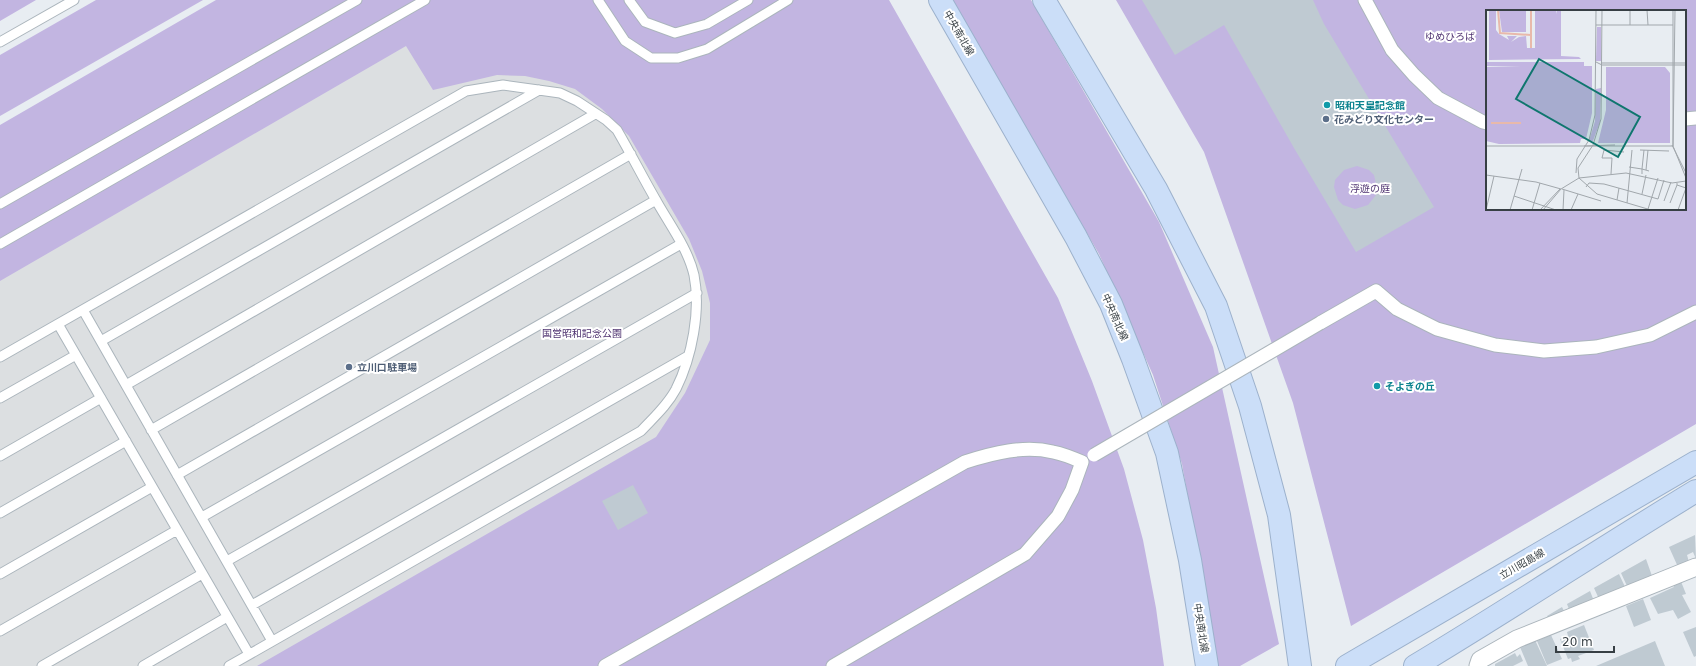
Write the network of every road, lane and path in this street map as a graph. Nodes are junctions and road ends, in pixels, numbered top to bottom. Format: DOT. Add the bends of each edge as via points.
graph roads {
  1 [pos="74,0"];
  2 [pos="357,0"];
  3 [pos="425,0"];
  4 [pos="598,0"];
  5 [pos="630,0"];
  6 [pos="748,0"];
  7 [pos="788,0"];
  8 [pos="940,0"];
  9 [pos="1044,0"];
  10 [pos="1365,0"];
  11 [pos="0,42"];
  12 [pos="539,90"];
  13 [pos="595,114"];
  14 [pos="1696,118"];
  15 [pos="1686,119"];
  16 [pos="1486,123"];
  17 [pos="631,154"];
  18 [pos="656,200"];
  19 [pos="0,204"];
  20 [pos="0,244"];
  21 [pos="681,244"];
  22 [pos="697,294"];
  23 [pos="83,310"];
  24 [pos="1696,312"];
  25 [pos="58,324"];
  26 [pos="100,341"];
  27 [pos="76,355"];
  28 [pos="688,356"];
  29 [pos="0,357"];
  30 [pos="126,385"];
  31 [pos="0,398"];
  32 [pos="101,398"];
  33 [pos="151,430"];
  34 [pos="126,441"];
  35 [pos="0,456"];
  36 [pos="1088,458"];
  37 [pos="1696,462"];
  38 [pos="177,475"];
  39 [pos="152,487"];
  40 [pos="1696,491"];
  41 [pos="0,513"];
  42 [pos="202,517"];
  43 [pos="177,530"];
  44 [pos="227,561"];
  45 [pos="1696,567"];
  46 [pos="0,574"];
  47 [pos="202,574"];
  48 [pos="252,605"];
  49 [pos="227,617"];
  50 [pos="0,631"];
  51 [pos="272,641"];
  52 [pos="249,654"];
  53 [pos="42,666"];
  54 [pos="143,666"];
  55 [pos="229,666"];
  56 [pos="605,666"];
  57 [pos="833,666"];
  58 [pos="1206,666"];
  59 [pos="1300,666"];
  60 [pos="1347,666"];
  61 [pos="1415,666"];
  62 [pos="1478,666"];
  1 -- 11 [label="lane"];
  2 -- 19 [label="lane"];
  3 -- 20 [label="lane"];
  4 -- 7 [label="lane" via="625,41 651,58 678,58 707,49"];
  5 -- 6 [label="lane" via="645,22 675,33 707,24"];
  8 -- 58 [label="main road, 中央南北線" via="1076,237 1111,304 1133,359 1167,453 1190,560"];
  9 -- 59 [label="main road" via="1156,189 1216,306 1250,406 1279,516"];
  10 -- 16 [label="street" via="1392,50 1414,75 1438,98"];
  12 -- 13 [label="lane" via="560,93"];
  12 -- 23 [label="lane" via="503,85 466,91"];
  12 -- 26 [label="lane"];
  13 -- 17 [label="lane" via="617,130"];
  13 -- 30 [label="lane"];
  14 -- 15 [label="street"];
  17 -- 18 [label="lane"];
  17 -- 33 [label="lane"];
  18 -- 21 [label="lane"];
  18 -- 38 [label="lane"];
  21 -- 22 [label="lane" via="693,273"];
  21 -- 42 [label="lane"];
  22 -- 28 [label="lane" via="696,323"];
  22 -- 44 [label="lane"];
  23 -- 25 [label="lane"];
  23 -- 26 [label="lane"];
  24 -- 36 [label="street, bridge" via="1650,335 1596,347 1544,351 1495,345 1437,329 1397,309 1376,291"];
  25 -- 27 [label="lane"];
  25 -- 29 [label="lane"];
  26 -- 30 [label="lane"];
  27 -- 31 [label="lane"];
  27 -- 32 [label="lane"];
  28 -- 48 [label="lane"];
  28 -- 51 [label="lane" via="676,389 662,410 641,431"];
  30 -- 33 [label="lane"];
  32 -- 34 [label="lane"];
  32 -- 35 [label="lane"];
  33 -- 38 [label="lane"];
  34 -- 39 [label="lane"];
  34 -- 41 [label="lane"];
  36 -- 56 [label="street" via="1019,450 990,454 965,462"];
  36 -- 57 [label="street" via="1058,516 1025,554"];
  37 -- 60 [label="main road, 立川昭島線"];
  38 -- 42 [label="lane"];
  39 -- 43 [label="lane"];
  39 -- 46 [label="lane"];
  40 -- 61 [label="main road"];
  42 -- 44 [label="lane"];
  43 -- 47 [label="lane"];
  43 -- 50 [label="lane"];
  44 -- 48 [label="lane"];
  45 -- 62 [label="street" via="1517,639 1480,660"];
  47 -- 49 [label="lane"];
  47 -- 53 [label="lane"];
  48 -- 51 [label="lane"];
  49 -- 52 [label="lane"];
  49 -- 54 [label="lane"];
  51 -- 52 [label="lane"];
  52 -- 55 [label="lane"];
}
